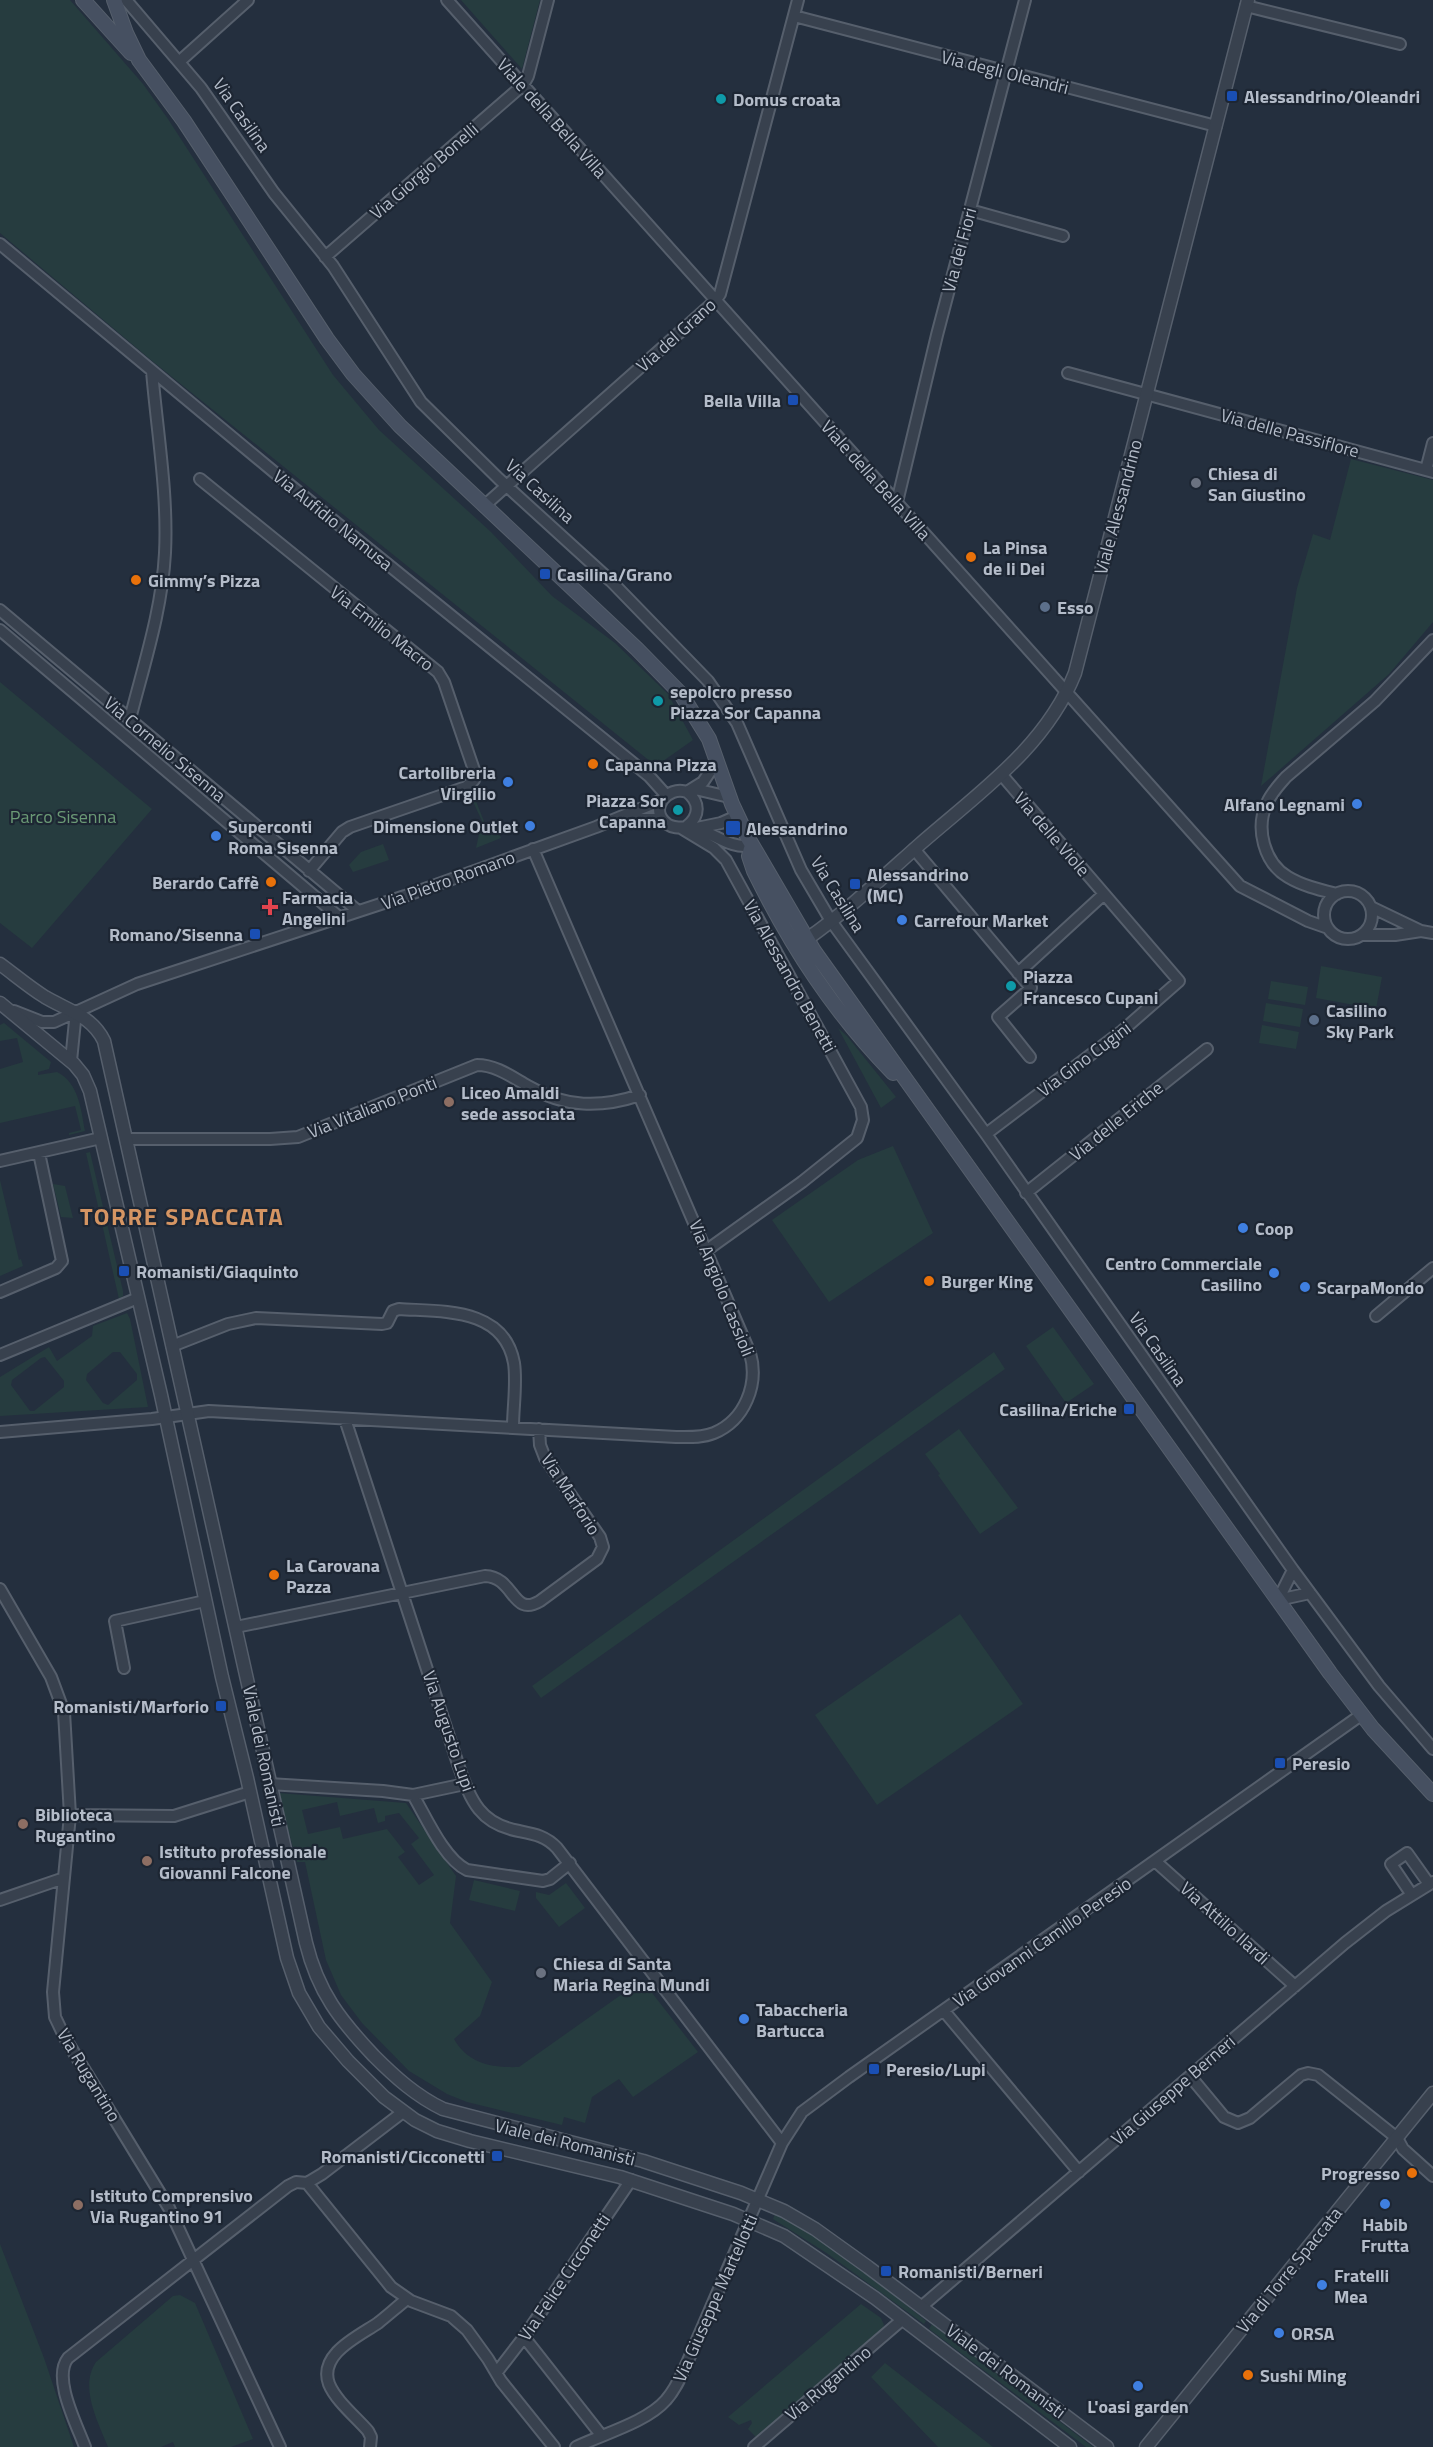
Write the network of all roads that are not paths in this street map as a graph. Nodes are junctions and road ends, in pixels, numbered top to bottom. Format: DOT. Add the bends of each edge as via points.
graph roads {
  1 [pos="83,0"];
  2 [pos="114,0"];
  3 [pos="126,0"];
  4 [pos="248,0"];
  5 [pos="447,0"];
  6 [pos="548,0"];
  7 [pos="798,0"];
  8 [pos="1025,0"];
  9 [pos="1247,3"];
  10 [pos="794,16"];
  11 [pos="1400,44"];
  12 [pos="139,60"];
  13 [pos="180,62"];
  14 [pos="1006,72"];
  15 [pos="523,85"];
  16 [pos="1216,126"];
  17 [pos="970,210"];
  18 [pos="1063,236"];
  19 [pos="0,244"];
  20 [pos="326,257"];
  21 [pos="715,301"];
  22 [pos="152,371"];
  23 [pos="1068,372"];
  24 [pos="1147,393"];
  25 [pos="1433,443"];
  26 [pos="1430,471"];
  27 [pos="200,479"];
  28 [pos="507,486"];
  29 [pos="897,502"];
  30 [pos="484,506"];
  31 [pos="0,610"];
  32 [pos="0,630"];
  33 [pos="1433,640"];
  34 [pos="1067,693"];
  35 [pos="130,719"];
  36 [pos="717,761"];
  37 [pos="1001,774"];
  38 [pos="691,791"];
  39 [pos="664,797"];
  40 [pos="729,797"];
  41 [pos="737,816"];
  42 [pos="617,819"];
  43 [pos="662,819"];
  44 [pos="689,827"];
  45 [pos="752,845"];
  46 [pos="533,849"];
  47 [pos="914,849"];
  48 [pos="309,871"];
  49 [pos="1104,894"];
  50 [pos="1337,894"];
  51 [pos="1371,907"];
  52 [pos="358,911"];
  53 [pos="339,917"];
  54 [pos="831,921"];
  55 [pos="1328,928"];
  56 [pos="1421,931"];
  57 [pos="1433,933"];
  58 [pos="1362,934"];
  59 [pos="807,939"];
  60 [pos="0,964"];
  61 [pos="1018,973"];
  62 [pos="1179,981"];
  63 [pos="2,1007"];
  64 [pos="76,1011"];
  65 [pos="1207,1049"];
  66 [pos="1030,1057"];
  67 [pos="71,1061"];
  68 [pos="640,1095"];
  69 [pos="919,1096"];
  70 [pos="986,1134"];
  71 [pos="101,1138"];
  72 [pos="126,1139"];
  73 [pos="39,1153"];
  74 [pos="0,1161"];
  75 [pos="1026,1193"];
  76 [pos="707,1250"];
  77 [pos="1433,1268"];
  78 [pos="0,1292"];
  79 [pos="138,1298"];
  80 [pos="1377,1316"];
  81 [pos="172,1347"];
  82 [pos="0,1355"];
  83 [pos="188,1413"];
  84 [pos="165,1417"];
  85 [pos="345,1419"];
  86 [pos="513,1427"];
  87 [pos="539,1429"];
  88 [pos="0,1432"];
  89 [pos="1293,1570"];
  90 [pos="0,1589"];
  91 [pos="1310,1593"];
  92 [pos="403,1594"];
  93 [pos="1278,1599"];
  94 [pos="205,1601"];
  95 [pos="236,1627"];
  96 [pos="124,1668"];
  97 [pos="1361,1715"];
  98 [pos="1433,1749"];
  99 [pos="269,1784"];
  100 [pos="465,1784"];
  101 [pos="250,1792"];
  102 [pos="1433,1794"];
  103 [pos="413,1795"];
  104 [pos="70,1815"];
  105 [pos="1155,1861"];
  106 [pos="570,1863"];
  107 [pos="64,1878"];
  108 [pos="1431,1883"];
  109 [pos="1412,1895"];
  110 [pos="0,1900"];
  111 [pos="1295,1986"];
  112 [pos="944,2011"];
  113 [pos="1190,2076"];
  114 [pos="1433,2093"];
  115 [pos="403,2112"];
  116 [pos="1397,2138"];
  117 [pos="782,2143"];
  118 [pos="1079,2172"];
  119 [pos="1433,2176"];
  120 [pos="631,2180"];
  121 [pos="307,2183"];
  122 [pos="759,2199"];
  123 [pos="749,2220"];
  124 [pos="194,2260"];
  125 [pos="407,2299"];
  126 [pos="921,2307"];
  127 [pos="903,2319"];
  128 [pos="524,2337"];
  129 [pos="497,2372"];
  130 [pos="601,2435"];
  131 [pos="85,2447"];
  132 [pos="280,2447"];
  133 [pos="370,2447"];
  134 [pos="554,2447"];
  135 [pos="576,2447"];
  136 [pos="754,2447"];
  137 [pos="1070,2447"];
  138 [pos="1107,2447"];
  139 [pos="1146,2447"];
  1 -- 12 [label="main road"];
  2 -- 12 [label="main road"];
  3 -- 13 [label="street, Via Casilina"];
  4 -- 13 [label="street"];
  5 -- 15 [label="street, Viale della Bella Villa"];
  6 -- 15 [label="street"];
  7 -- 10 [label="street, Via del Grano"];
  8 -- 14 [label="street, Via dei Fiori"];
  9 -- 11 [label="street"];
  9 -- 16 [label="street, Viale Alessandrino"];
  10 -- 14 [label="street, Via degli Oleandri"];
  10 -- 21 [label="street, Via del Grano" via="728,270"];
  12 -- 30 [label="main road" via="348,368 400,426"];
  13 -- 20 [label="street, Via Casilina"];
  14 -- 16 [label="street, Via degli Oleandri"];
  14 -- 17 [label="street, Via dei Fiori"];
  15 -- 20 [label="street, Via Giorgio Bonelli"];
  15 -- 21 [label="street, Viale della Bella Villa"];
  16 -- 24 [label="street, Viale Alessandrino"];
  17 -- 18 [label="street"];
  17 -- 29 [label="street, Via dei Fiori"];
  19 -- 22 [label="street, Via Aufidio Namusa"];
  20 -- 28 [label="street, Via Casilina" via="421,402"];
  21 -- 28 [label="street, Via del Grano"];
  21 -- 29 [label="street, Viale della Bella Villa"];
  22 -- 35 [label="street" via="165,554 154,627"];
  22 -- 39 [label="street, Via Aufidio Namusa" via="649,776"];
  23 -- 24 [label="street, Via delle Passiflore"];
  24 -- 26 [label="street, Via delle Passiflore"];
  24 -- 34 [label="street, Viale Alessandrino"];
  25 -- 26 [label="street"];
  27 -- 48 [label="street, Via Emilio Macro" via="438,672 474,770 474,780 466,787 347,828"];
  28 -- 30 [label="street, Via del Grano"];
  28 -- 54 [label="street, Via Casilina" via="611,581 708,681 737,723 801,870"];
  29 -- 34 [label="street, Viale della Bella Villa"];
  30 -- 36 [label="main road" via="674,686 705,732"];
  31 -- 35 [label="street, Via Cornelio Sisenna"];
  32 -- 53 [label="street, Via Cornelio Sisenna"];
  33 -- 50 [label="street, Viale della Bella Villa" via="1375,701 1286,777 1266,805 1263,836 1275,867 1304,885"];
  34 -- 37 [label="street, Viale Alessandrino" via="1038,737"];
  34 -- 55 [label="street, Viale della Bella Villa" via="1240,886"];
  35 -- 48 [label="street, Via Cornelio Sisenna"];
  36 -- 38 [label="street" via="705,780"];
  36 -- 40 [label="main road"];
  37 -- 47 [label="street, Viale Alessandrino"];
  37 -- 49 [label="street, Via delle Viole"];
  38 -- 39 [label="street" via="677,790"];
  38 -- 40 [label="street"];
  38 -- 44 [label="street" via="698,809"];
  39 -- 42 [label="street, Via Pietro Romano"];
  39 -- 43 [label="street" via="659,809"];
  40 -- 41 [label="main road"];
  41 -- 44 [label="street" via="721,823"];
  41 -- 45 [label="main road"];
  42 -- 43 [label="street, Via Pietro Romano"];
  42 -- 46 [label="street, Via Pietro Romano"];
  43 -- 44 [label="street" via="670,826"];
  44 -- 45 [label="street" via="740,846"];
  44 -- 76 [label="street, Via Alessandro Benetti" via="726,860 863,1115 860,1133 851,1142"];
  45 -- 59 [label="main road"];
  45 -- 69 [label="main road" via="749,856 754,871 806,966 863,1041"];
  46 -- 52 [label="street, Via Pietro Romano"];
  46 -- 68 [label="street, Via Angiolo Cassioli"];
  47 -- 54 [label="street, Viale Alessandrino"];
  47 -- 61 [label="street"];
  48 -- 52 [label="street, Via Cornelio Sisenna"];
  49 -- 61 [label="street"];
  49 -- 62 [label="street, Via delle Viole"];
  50 -- 51 [label="street, Viale della Bella Villa" via="1353,892"];
  50 -- 55 [label="street" via="1326,908"];
  51 -- 56 [label="street, Viale della Bella Villa"];
  51 -- 58 [label="street" via="1371,922"];
  52 -- 53 [label="street, Via Pietro Romano"];
  53 -- 64 [label="street, Via Pietro Romano" via="137,984"];
  54 -- 59 [label="street, Viale Alessandrino"];
  54 -- 70 [label="street, Via Casilina"];
  55 -- 58 [label="street, Viale della Bella Villa" via="1347,939"];
  56 -- 57 [label="street, Viale della Bella Villa"];
  56 -- 58 [label="street, Viale della Bella Villa"];
  59 -- 69 [label="main road"];
  60 -- 64 [label="street, Viale dei Romanisti" via="43,996"];
  61 -- 66 [label="street" via="1030,988 998,1017"];
  62 -- 70 [label="street, Via Gino Cugini" via="1122,1031"];
  63 -- 64 [label="street, Viale dei Romanisti" via="47,1023"];
  63 -- 67 [label="street, Viale dei Romanisti"];
  64 -- 67 [label="street"];
  64 -- 72 [label="street, Viale dei Romanisti" via="104,1041"];
  65 -- 75 [label="street, Via delle Eriche"];
  67 -- 71 [label="street, Viale dei Romanisti" via="89,1087"];
  68 -- 72 [label="street, Via Vitaliano Ponti" via="598,1105 560,1101 500,1070 477,1065 298,1137"];
  68 -- 76 [label="street, Via Angiolo Cassioli"];
  69 -- 93 [label="main road"];
  70 -- 75 [label="street, Via Casilina"];
  71 -- 73 [label="street"];
  71 -- 79 [label="street, Viale dei Romanisti"];
  72 -- 81 [label="street, Viale dei Romanisti"];
  73 -- 74 [label="street"];
  73 -- 78 [label="street" via="63,1261 56,1268"];
  75 -- 89 [label="street, Via Casilina"];
  76 -- 87 [label="street, Via Angiolo Cassioli" via="754,1371 751,1393 732,1419 714,1433 689,1437"];
  77 -- 80 [label="street"];
  79 -- 82 [label="street"];
  79 -- 84 [label="street, Viale dei Romanisti"];
  81 -- 83 [label="street, Viale dei Romanisti"];
  81 -- 86 [label="street" via="228,1324 256,1318 382,1324 396,1310 467,1314 493,1328 511,1354"];
  83 -- 84 [label="street, Via Angiolo Cassioli"];
  83 -- 85 [label="street, Via Angiolo Cassioli" via="243,1411"];
  83 -- 95 [label="street, Viale dei Romanisti"];
  84 -- 88 [label="street, Via Angiolo Cassioli"];
  84 -- 94 [label="street, Viale dei Romanisti"];
  85 -- 86 [label="street, Via Angiolo Cassioli"];
  85 -- 92 [label="street, Via Augusto Lupi"];
  86 -- 87 [label="street, Via Angiolo Cassioli"];
  87 -- 92 [label="street, Via Marforio" via="542,1452 600,1537 601,1556 530,1606 519,1602 503,1581 488,1576"];
  89 -- 91 [label="street, Via Casilina"];
  89 -- 93 [label="street"];
  90 -- 104 [label="street, Via Rugantino" via="51,1677 61,1702"];
  91 -- 93 [label="street"];
  91 -- 98 [label="street, Via Casilina" via="1379,1686"];
  92 -- 95 [label="street, Via Marforio"];
  92 -- 100 [label="street, Via Augusto Lupi"];
  93 -- 97 [label="main road"];
  94 -- 96 [label="street" via="115,1620"];
  94 -- 101 [label="street, Viale dei Romanisti"];
  95 -- 99 [label="street, Viale dei Romanisti"];
  97 -- 102 [label="main road"];
  97 -- 105 [label="street, Via Giovanni Camillo Peresio"];
  99 -- 103 [label="street"];
  99 -- 122 [label="street, Viale dei Romanisti" via="318,1980 343,2023 399,2080 450,2112 625,2156"];
  100 -- 103 [label="street"];
  100 -- 106 [label="street, Via Augusto Lupi" via="475,1805 489,1820 503,1828 546,1838"];
  101 -- 104 [label="street" via="174,1816"];
  101 -- 115 [label="street, Viale dei Romanisti" via="287,1958 299,1993 334,2045"];
  103 -- 106 [label="street" via="449,1855 467,1870 543,1881"];
  104 -- 107 [label="street, Via Rugantino"];
  105 -- 111 [label="street, Via Attilio Ilardi"];
  105 -- 112 [label="street, Via Giovanni Camillo Peresio"];
  106 -- 117 [label="street, Via Augusto Lupi"];
  107 -- 110 [label="street"];
  107 -- 124 [label="street, Via Rugantino" via="52,1992 55,2017 163,2198"];
  108 -- 109 [label="street, Via Giuseppe Berneri"];
  108 -- 109 [label="street" via="1407,1853 1391,1864"];
  109 -- 111 [label="street, Via Giuseppe Berneri" via="1368,1925"];
  111 -- 113 [label="street, Via Giuseppe Berneri"];
  112 -- 117 [label="street, Via Giovanni Camillo Peresio" via="807,2108"];
  112 -- 118 [label="street"];
  113 -- 116 [label="street" via="1224,2117 1238,2123 1250,2118 1298,2077 1313,2073"];
  113 -- 118 [label="street, Via Giuseppe Berneri"];
  114 -- 116 [label="street, Via di Torre Spaccata"];
  115 -- 120 [label="street, Viale dei Romanisti" via="452,2137"];
  115 -- 121 [label="street"];
  116 -- 119 [label="street" via="1402,2149"];
  116 -- 139 [label="street, Via di Torre Spaccata"];
  117 -- 122 [label="street, Via Giovanni Camillo Peresio"];
  118 -- 126 [label="street, Via Giuseppe Berneri"];
  120 -- 123 [label="street, Viale dei Romanisti"];
  120 -- 128 [label="street, Via Felice Cicconetti"];
  121 -- 124 [label="street" via="288,2186"];
  121 -- 125 [label="street" via="387,2283"];
  122 -- 123 [label="street, Via Giuseppe Martellotti"];
  122 -- 126 [label="street, Viale dei Romanisti" via="815,2229"];
  123 -- 127 [label="street, Viale dei Romanisti" via="798,2244"];
  123 -- 130 [label="street, Via Giuseppe Martellotti" via="670,2395 653,2411"];
  124 -- 131 [label="street" via="72,2354 62,2368 64,2386"];
  124 -- 132 [label="street, Via Rugantino"];
  125 -- 129 [label="street" via="454,2318"];
  125 -- 133 [label="street" via="358,2334 328,2364 330,2386 368,2431"];
  126 -- 138 [label="street, Viale dei Romanisti"];
  127 -- 136 [label="street, Via Rugantino"];
  127 -- 137 [label="street, Viale dei Romanisti"];
  128 -- 129 [label="street, Via Felice Cicconetti"];
  128 -- 130 [label="street"];
  129 -- 134 [label="street"];
  130 -- 135 [label="street, Via Giuseppe Martellotti"];
}
